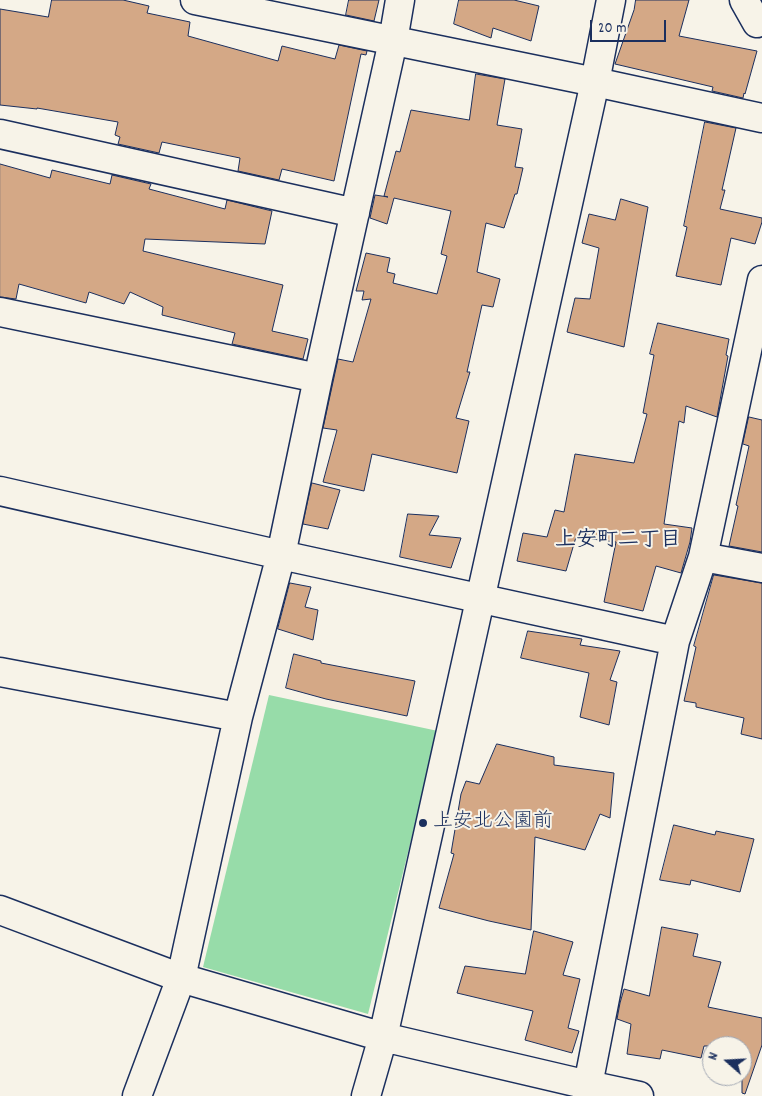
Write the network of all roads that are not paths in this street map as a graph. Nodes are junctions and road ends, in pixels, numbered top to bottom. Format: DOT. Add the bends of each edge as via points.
graph roads {
  1 [pos="195,0"];
  2 [pos="400,0"];
  3 [pos="611,0"];
  4 [pos="744,0"];
  5 [pos="757,23"];
  6 [pos="393,41"];
  7 [pos="595,82"];
  8 [pos="762,118"];
  9 [pos="0,134"];
  10 [pos="355,213"];
  11 [pos="762,280"];
  12 [pos="0,312"];
  13 [pos="318,378"];
  14 [pos="0,491"];
  15 [pos="281,554"];
  16 [pos="703,557"];
  17 [pos="762,568"];
  18 [pos="481,598"];
  19 [pos="675,641"];
  20 [pos="0,672"];
  21 [pos="238,717"];
  22 [pos="0,910"];
  23 [pos="181,978"];
  24 [pos="383,1037"];
  25 [pos="588,1085"];
  26 [pos="136,1096"];
  27 [pos="366,1096"];
  28 [pos="639,1096"];
  1 -- 6 [label="street"];
  2 -- 6 [label="street"];
  3 -- 7 [label="street"];
  4 -- 5 [label="street"];
  6 -- 7 [label="street"];
  6 -- 10 [label="street"];
  7 -- 8 [label="street"];
  7 -- 18 [label="street"];
  9 -- 10 [label="street"];
  10 -- 13 [label="street"];
  11 -- 16 [label="street"];
  12 -- 13 [label="street"];
  13 -- 15 [label="street"];
  14 -- 15 [label="street"];
  15 -- 18 [label="street"];
  15 -- 21 [label="street"];
  16 -- 17 [label="street"];
  16 -- 19 [label="street"];
  18 -- 19 [label="street"];
  18 -- 24 [label="street"];
  19 -- 25 [label="street"];
  20 -- 21 [label="street"];
  21 -- 23 [label="street"];
  22 -- 23 [label="street"];
  23 -- 24 [label="street"];
  23 -- 26 [label="street"];
  24 -- 25 [label="street"];
  24 -- 27 [label="street"];
  25 -- 28 [label="street"];
}
